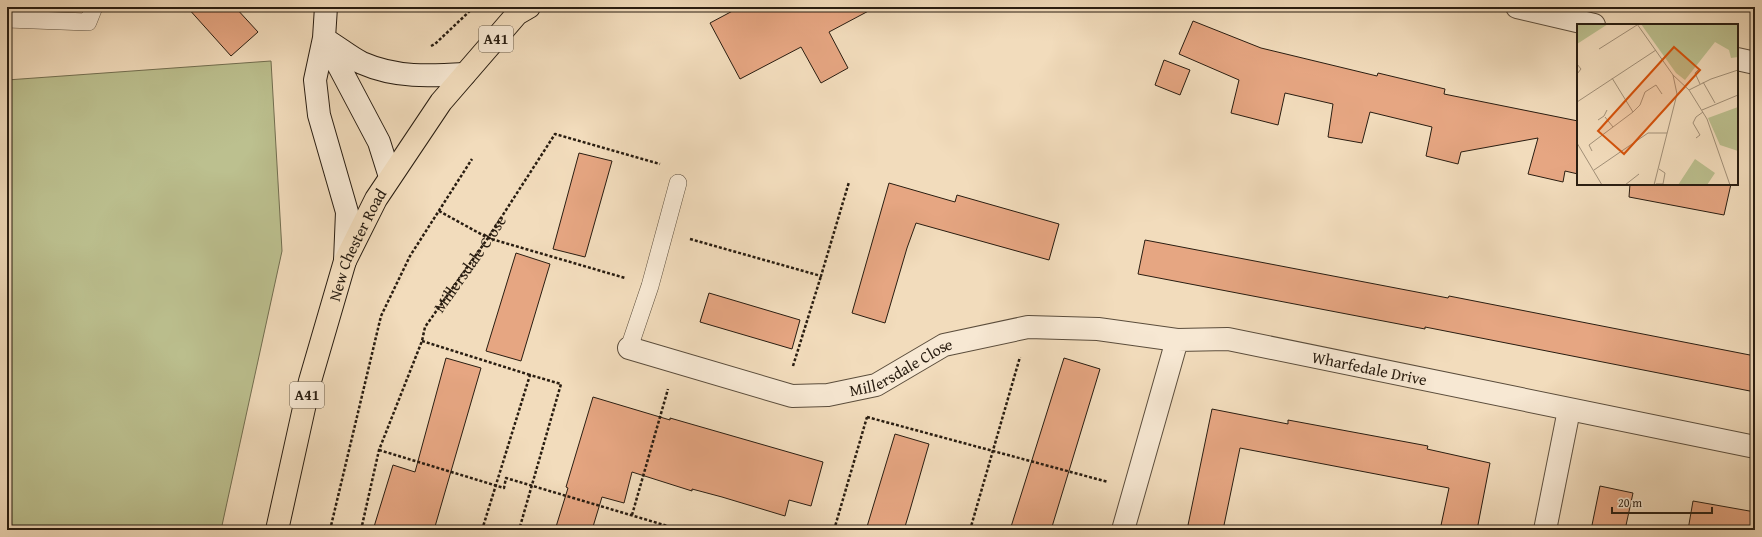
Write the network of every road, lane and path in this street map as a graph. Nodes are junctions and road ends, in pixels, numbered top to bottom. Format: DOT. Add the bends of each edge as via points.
graph roads {
  1 [pos="94,7"];
  2 [pos="326,7"];
  3 [pos="474,7"];
  4 [pos="529,7"];
  5 [pos="1517,7"];
  6 [pos="7,19"];
  7 [pos="1590,24"];
  8 [pos="324,38"];
  9 [pos="428,47"];
  10 [pos="1738,59"];
  11 [pos="1755,63"];
  12 [pos="465,74"];
  13 [pos="472,159"];
  14 [pos="390,177"];
  15 [pos="850,182"];
  16 [pos="678,183"];
  17 [pos="439,211"];
  18 [pos="665,232"];
  19 [pos="488,238"];
  20 [pos="345,262"];
  21 [pos="820,276"];
  22 [pos="650,286"];
  23 [pos="1028,327"];
  24 [pos="1177,340"];
  25 [pos="422,341"];
  26 [pos="629,348"];
  27 [pos="676,362"];
  28 [pos="530,375"];
  29 [pos="876,385"];
  30 [pos="784,394"];
  31 [pos="1569,410"];
  32 [pos="867,417"];
  33 [pos="1755,447"];
  34 [pos="379,450"];
  35 [pos="994,451"];
  36 [pos="496,485"];
  37 [pos="532,485"];
  38 [pos="1135,490"];
  39 [pos="632,516"];
  40 [pos="277,530"];
  41 [pos="330,530"];
  42 [pos="361,530"];
  43 [pos="482,530"];
  44 [pos="519,530"];
  45 [pos="681,530"];
  46 [pos="834,530"];
  47 [pos="970,530"];
  48 [pos="1124,530"];
  49 [pos="1545,530"];
  1 -- 6 [label="lane" via="88,22"];
  2 -- 8 [label="street"];
  3 -- 9 [label="path" via="435,44"];
  4 -- 12 [label="highway, New Chester Road / A41" via="517,14"];
  5 -- 7 [label="street"];
  8 -- 12 [label="street" via="362,63 382,70 417,77"];
  8 -- 14 [label="street" via="379,142"];
  8 -- 20 [label="street" via="315,80 319,115 347,212"];
  10 -- 11 [label="street"];
  12 -- 14 [label="highway, New Chester Road / A41" via="441,102"];
  13 -- 17 [label="path"];
  14 -- 20 [label="highway, New Chester Road / A41" via="376,199"];
  15 -- 21 [label="path"];
  16 -- 18 [label="lane"];
  16 -- 19 [label="path, Millersdale Close" via="660,164 555,134"];
  17 -- 19 [label="path"];
  17 -- 41 [label="path" via="410,256 381,316"];
  18 -- 21 [label="path"];
  18 -- 22 [label="lane"];
  19 -- 22 [label="path"];
  19 -- 25 [label="path, Millersdale Close" via="425,327"];
  20 -- 40 [label="highway, New Chester Road / A41" via="310,381"];
  21 -- 30 [label="path"];
  22 -- 26 [label="lane"];
  23 -- 24 [label="street, Millersdale Close" via="1098,329"];
  23 -- 29 [label="street, Millersdale Close" via="944,345"];
  23 -- 35 [label="path"];
  24 -- 31 [label="street, Wharfedale Drive" via="1228,339"];
  24 -- 38 [label="street"];
  25 -- 28 [label="path"];
  25 -- 34 [label="path, Millersdale Close"];
  26 -- 27 [label="street, Millersdale Close"];
  27 -- 30 [label="street, Millersdale Close"];
  27 -- 39 [label="path"];
  28 -- 36 [label="path"];
  28 -- 37 [label="path" via="561,384"];
  29 -- 30 [label="street, Millersdale Close" via="828,396"];
  29 -- 32 [label="path"];
  31 -- 33 [label="street, Wharfedale Drive"];
  31 -- 49 [label="street"];
  32 -- 35 [label="path"];
  32 -- 46 [label="path"];
  34 -- 36 [label="path"];
  34 -- 42 [label="path, Millersdale Close"];
  35 -- 38 [label="path"];
  35 -- 47 [label="path"];
  36 -- 37 [label="path" via="504,488 506,478"];
  36 -- 43 [label="path"];
  37 -- 39 [label="path"];
  37 -- 44 [label="path"];
  38 -- 48 [label="street"];
  39 -- 45 [label="path"];
}
